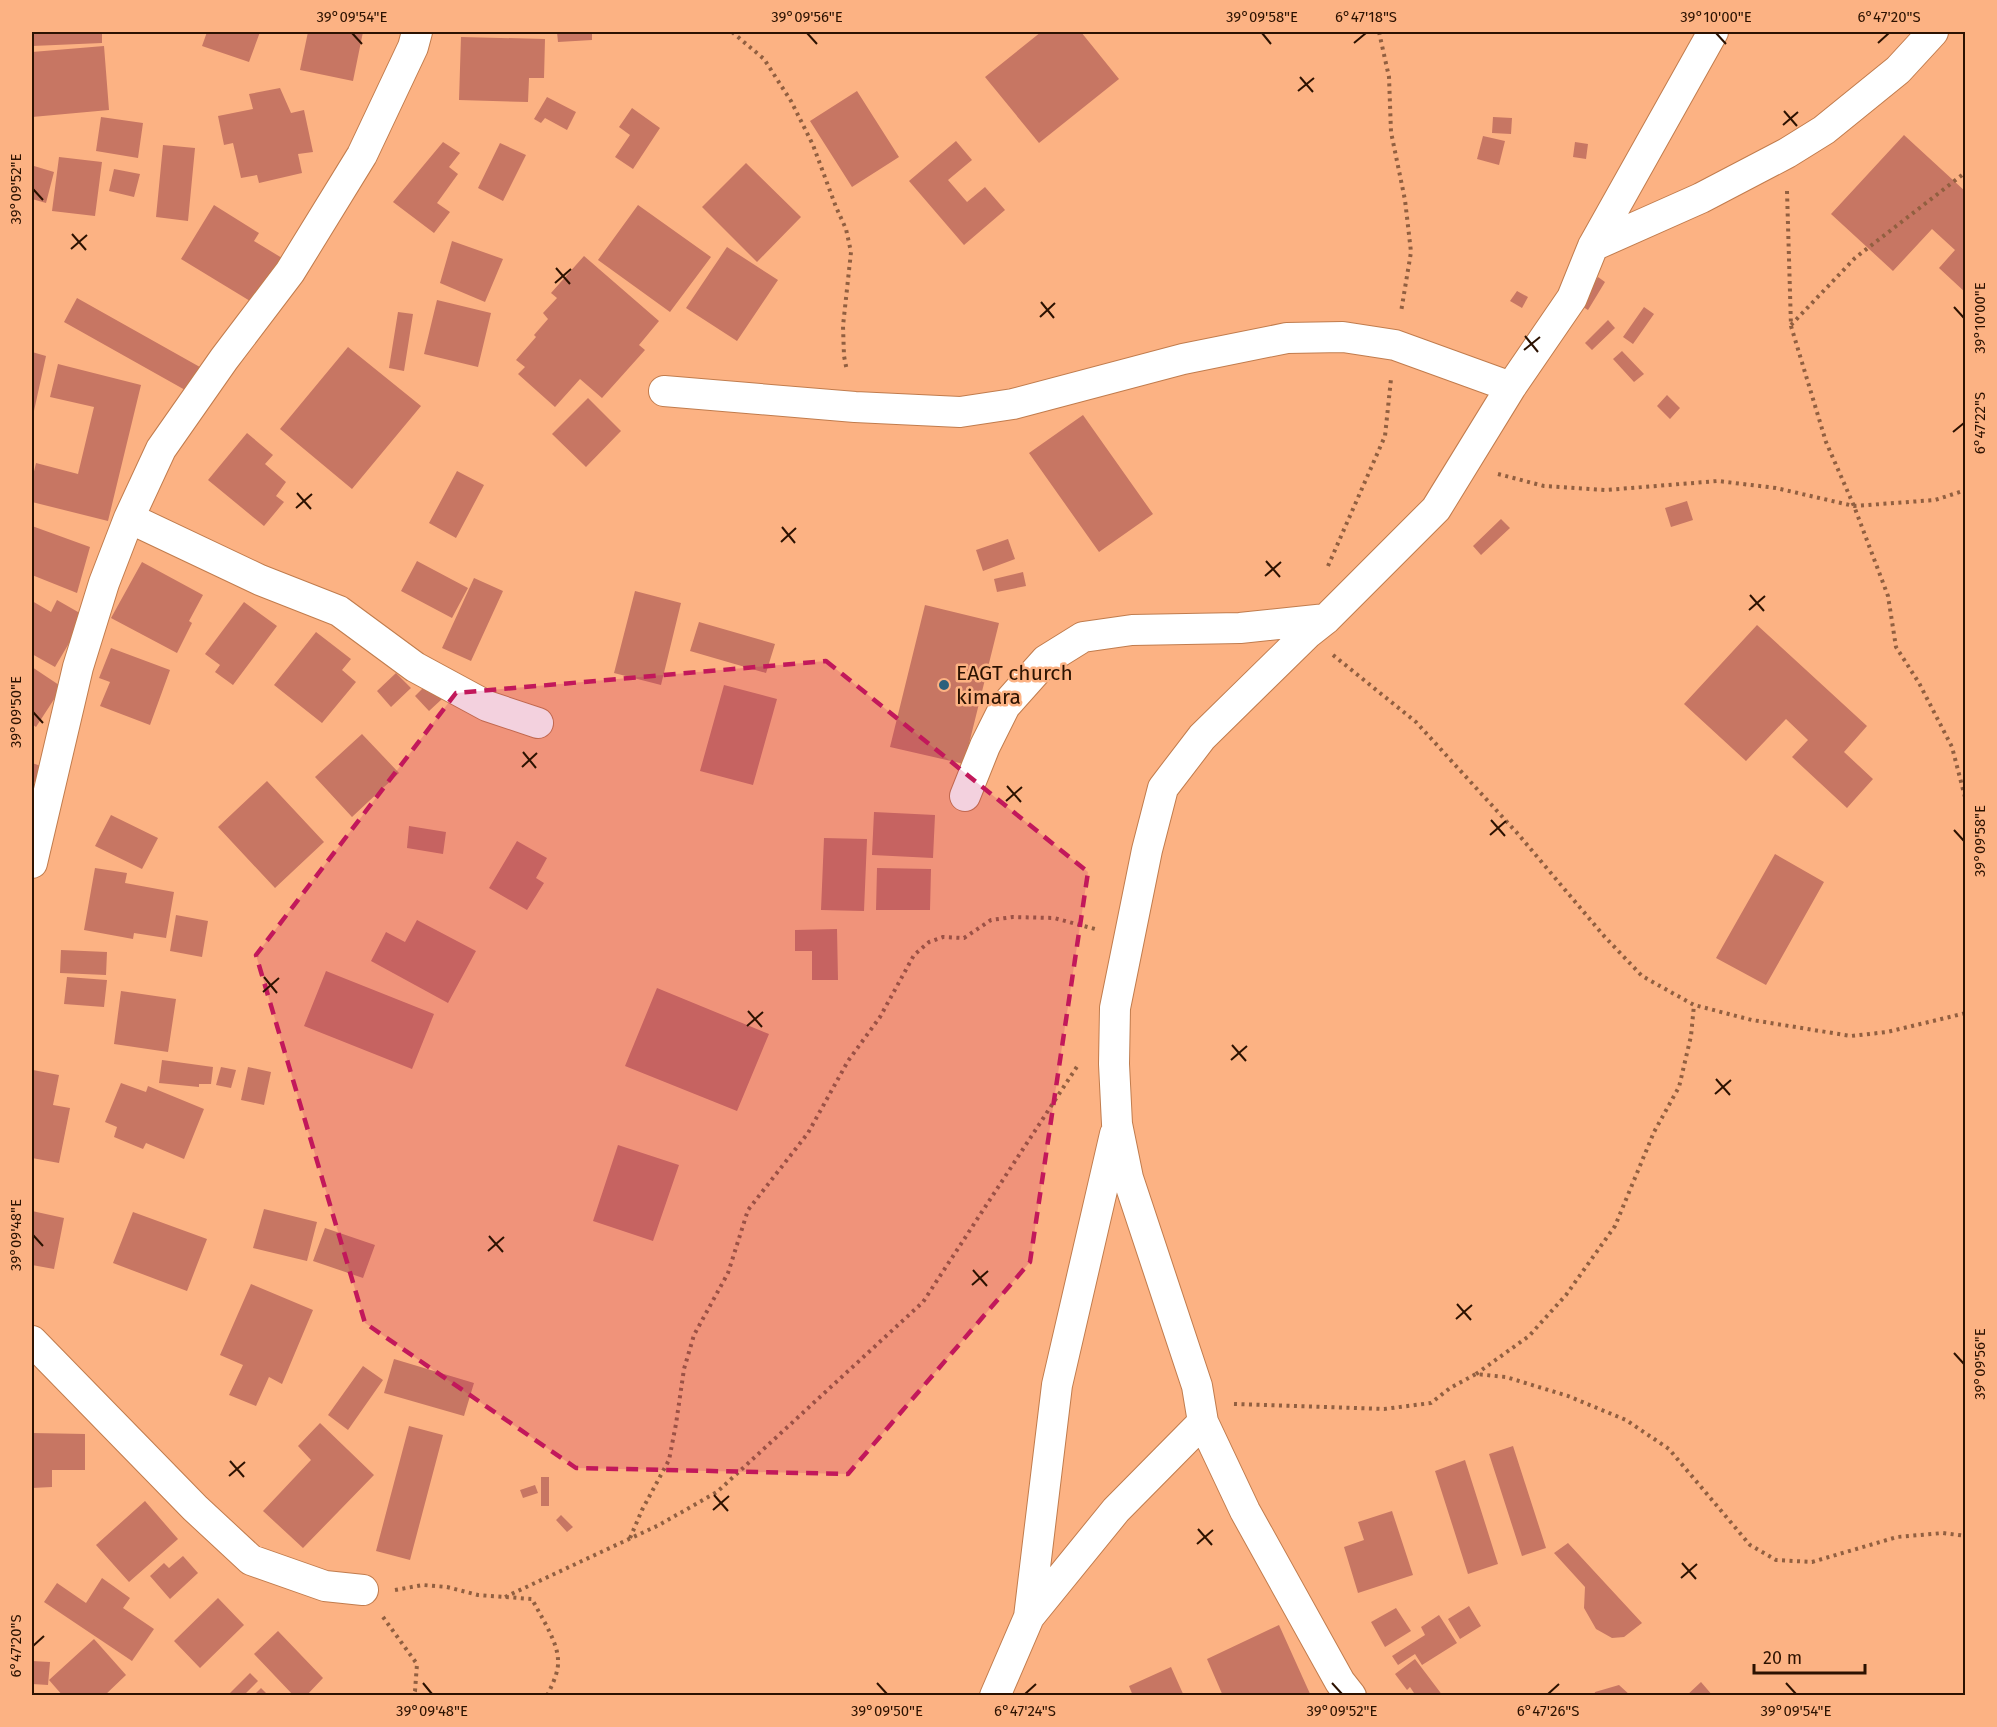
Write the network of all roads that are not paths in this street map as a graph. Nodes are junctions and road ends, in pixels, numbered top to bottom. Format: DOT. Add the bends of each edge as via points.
graph roads {
  1 [pos="417,32"];
  2 [pos="1713,32"];
  3 [pos="1933,32"];
  4 [pos="1593,246"];
  5 [pos="1511,387"];
  6 [pos="663,391"];
  7 [pos="129,518"];
  8 [pos="1316,627"];
  9 [pos="538,723"];
  10 [pos="965,796"];
  11 [pos="32,863"];
  12 [pos="1117,1124"];
  13 [pos="32,1341"];
  14 [pos="1202,1412"];
  15 [pos="363,1590"];
  16 [pos="1029,1617"];
  17 [pos="995,1695"];
  18 [pos="1351,1695"];
  1 -- 7 [label="street" via="362,155 290,272 161,449"];
  2 -- 4 [label="street"];
  3 -- 4 [label="street" via="1898,70 1824,130 1701,198"];
  4 -- 5 [label="street" via="1572,297"];
  5 -- 6 [label="street" via="1395,345 1343,337 1287,338 1183,359 1013,404 960,412"];
  5 -- 8 [label="street" via="1436,509"];
  7 -- 9 [label="street" via="260,580 339,611 415,667 487,706"];
  7 -- 11 [label="street" via="78,667"];
  8 -- 10 [label="street" via="1132,630 1083,637 1046,660 1005,706"];
  8 -- 12 [label="street" via="1202,737 1163,788 1115,1008"];
  12 -- 14 [label="street" via="1128,1178 1197,1386"];
  12 -- 16 [label="street" via="1057,1385"];
  13 -- 15 [label="street" via="251,1560 325,1586"];
  14 -- 16 [label="street"];
  14 -- 18 [label="street" via="1245,1511 1340,1682"];
  16 -- 17 [label="street"];
}
